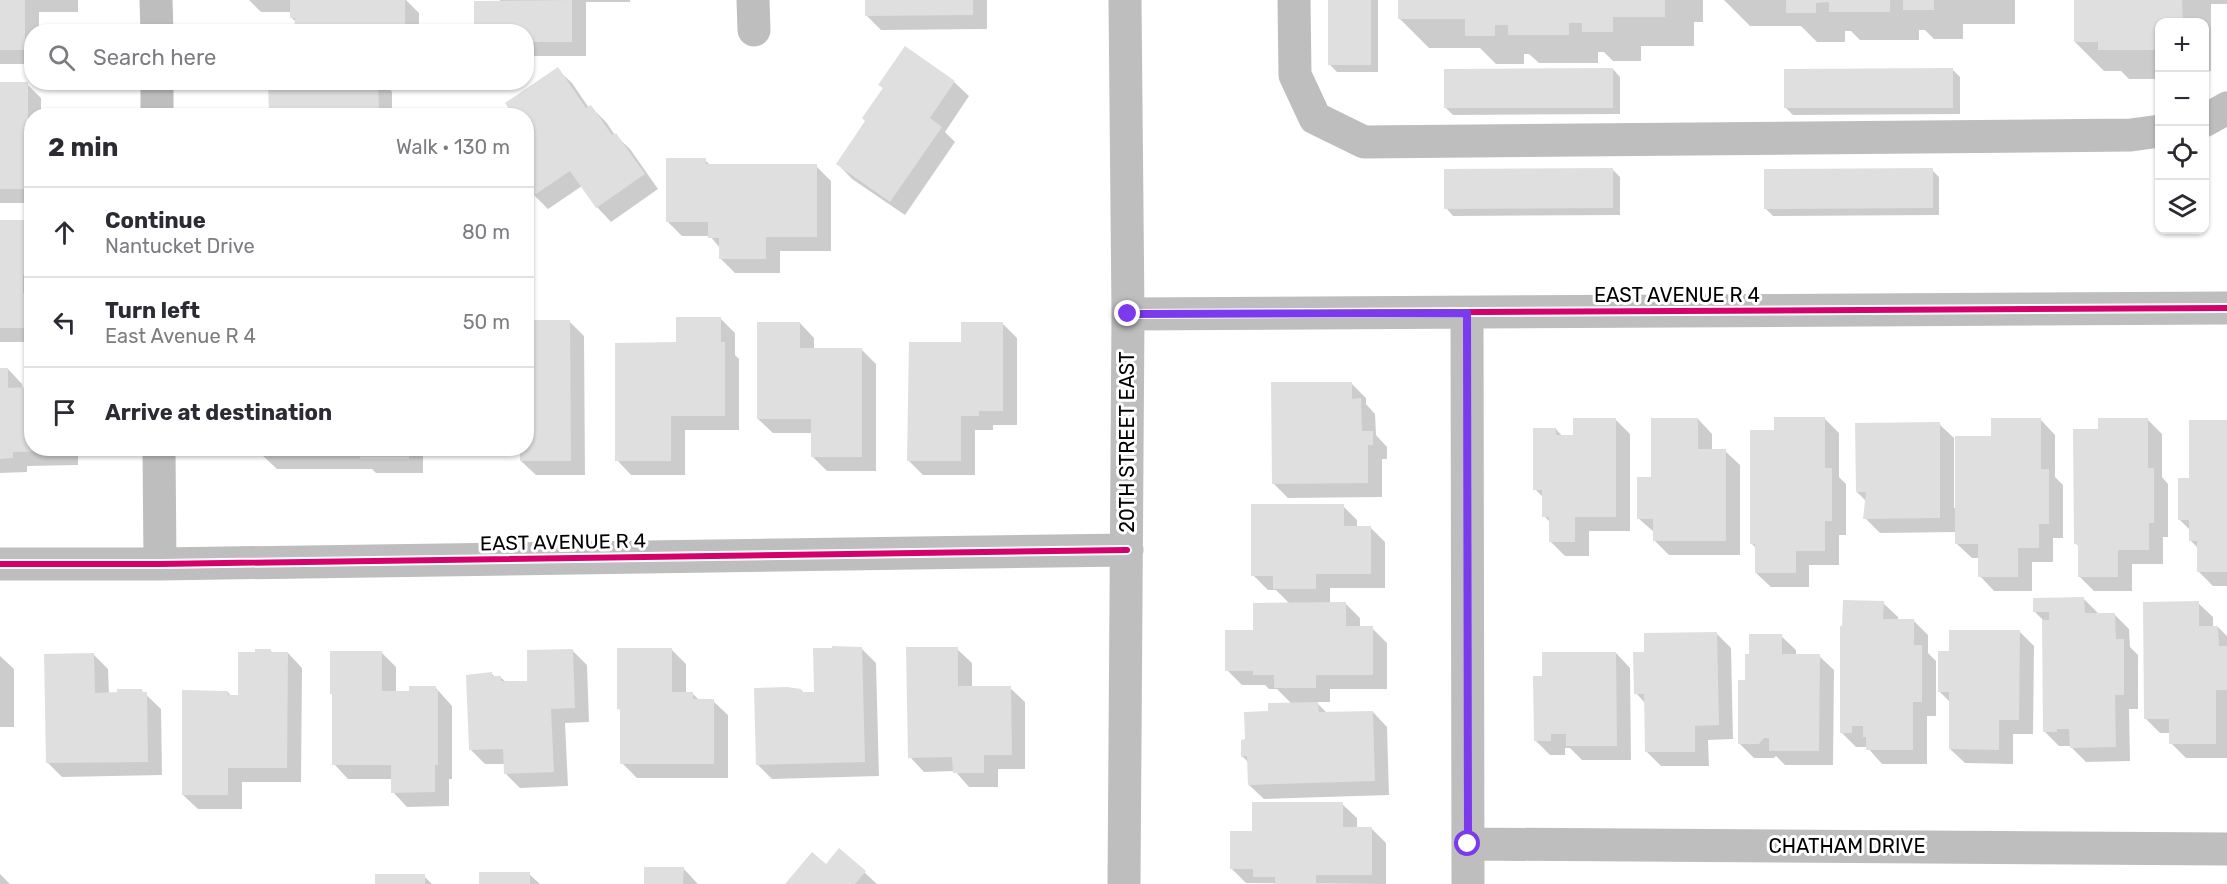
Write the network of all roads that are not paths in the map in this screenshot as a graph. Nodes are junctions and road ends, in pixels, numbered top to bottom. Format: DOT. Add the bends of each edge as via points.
graph roads {
  1 [pos="156,0"];
  2 [pos="1125,0"];
  3 [pos="1294,0"];
  4 [pos="157,24"];
  5 [pos="157,90"];
  6 [pos="157,108"];
  7 [pos="2227,108"];
  8 [pos="2209,119"];
  9 [pos="2155,132"];
  10 [pos="2227,308"];
  11 [pos="1467,313"];
  12 [pos="1128,314"];
  13 [pos="159,456"];
  14 [pos="1127,550"];
  15 [pos="0,564"];
  16 [pos="160,564"];
  17 [pos="1468,844"];
  18 [pos="2227,849"];
  19 [pos="1124,884"];
  20 [pos="1468,884"];
  1 -- 4 [label="street"];
  2 -- 12 [label="street, 20TH STREET EAST"];
  3 -- 9 [label="street" via="1295,75 1315,118 1364,142"];
  5 -- 6 [label="street"];
  7 -- 8 [label="street"];
  10 -- 11 [label="street, EAST AVENUE R 4"];
  11 -- 12 [label="street, EAST AVENUE R 4"];
  11 -- 17 [label="street"];
  12 -- 14 [label="street, 20TH STREET EAST"];
  13 -- 16 [label="street"];
  14 -- 16 [label="street, EAST AVENUE R 4"];
  14 -- 19 [label="street, 20TH STREET EAST"];
  15 -- 16 [label="street, EAST AVENUE R 4"];
  17 -- 18 [label="street, CHATHAM DRIVE"];
  17 -- 20 [label="street"];
}
